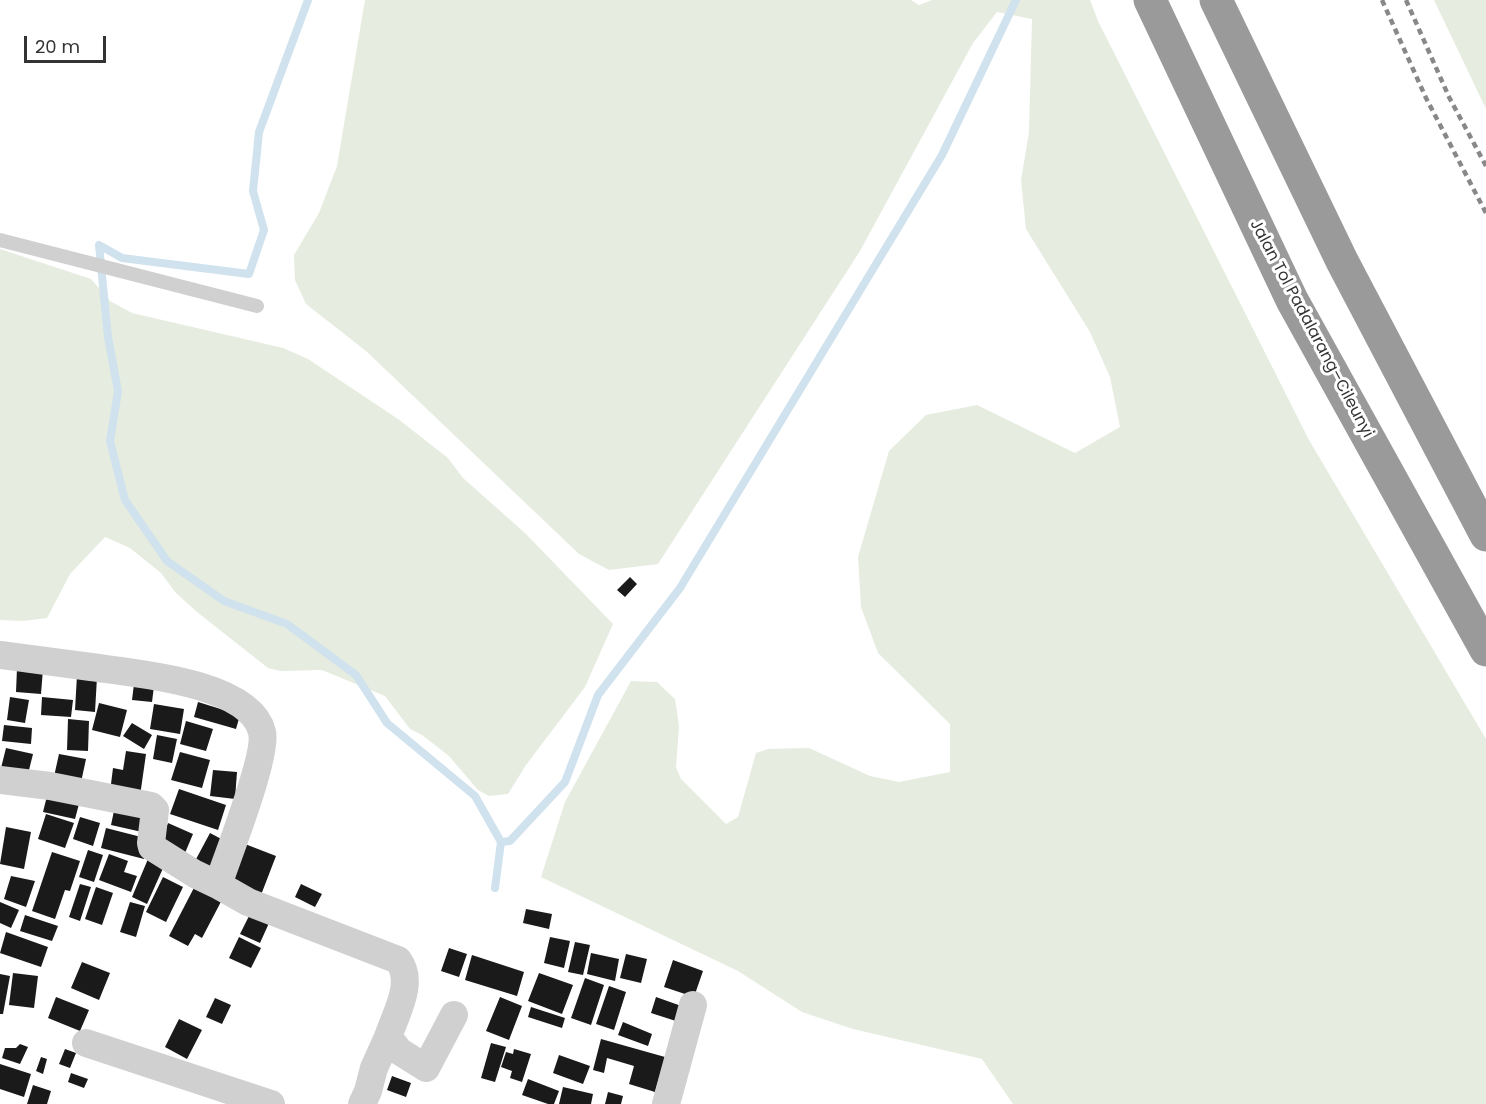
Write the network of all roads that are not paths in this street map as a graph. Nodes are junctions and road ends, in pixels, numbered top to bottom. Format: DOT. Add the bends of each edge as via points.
graph roads {
  1 [pos="1150,0"];
  2 [pos="1216,0"];
  3 [pos="0,240"];
  4 [pos="257,306"];
  5 [pos="1486,535"];
  6 [pos="1486,650"];
  7 [pos="0,655"];
  8 [pos="0,780"];
  9 [pos="218,885"];
  10 [pos="693,1005"];
  11 [pos="454,1015"];
  12 [pos="86,1043"];
  13 [pos="400,1050"];
  14 [pos="271,1104"];
  15 [pos="362,1104"];
  16 [pos="666,1104"];
  1 -- 6 [label="highway, Jalan Tol Padalarang–Cileunyi" via="1293,300"];
  2 -- 5 [label="highway" via="1342,261"];
  3 -- 4 [label="lane"];
  7 -- 9 [label="street" via="184,681 215,691 255,717 262,732 261,757"];
  8 -- 9 [label="street" via="151,806 156,815 152,847"];
  9 -- 13 [label="street" via="248,902 398,960 406,973"];
  10 -- 16 [label="street"];
  11 -- 13 [label="street" via="426,1068"];
  12 -- 14 [label="street"];
  13 -- 15 [label="street" via="374,1068"];
}
